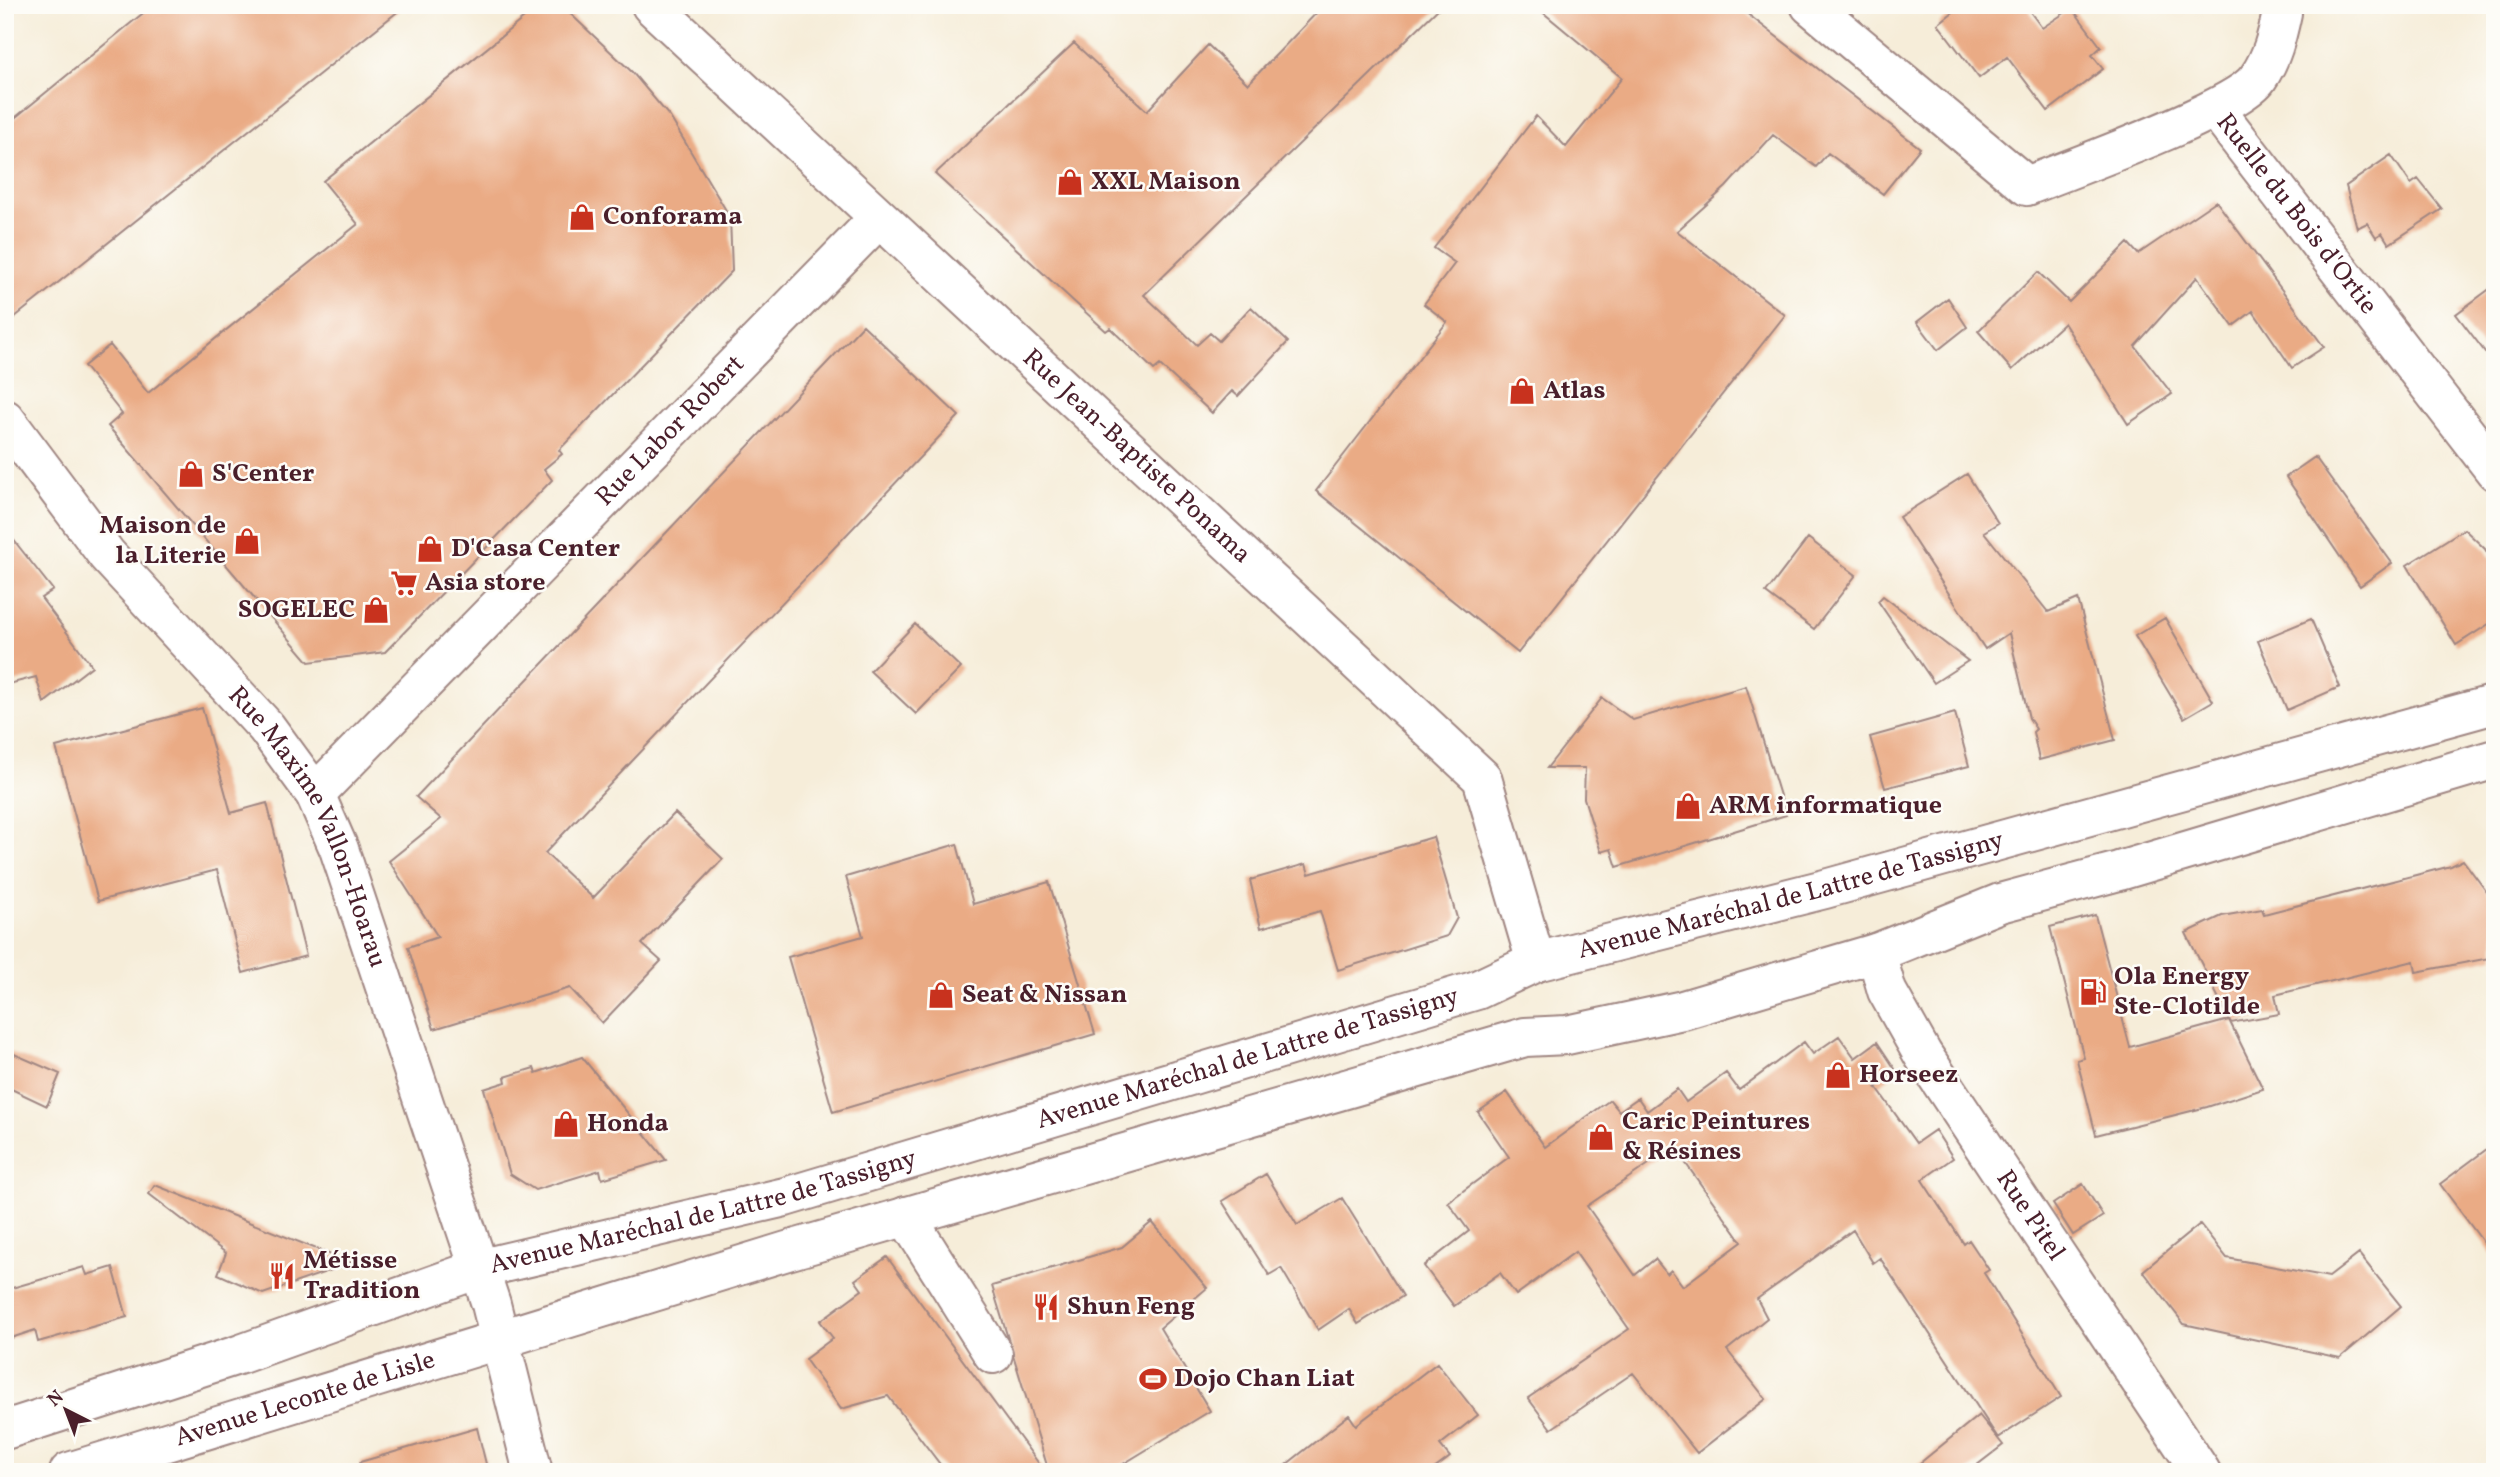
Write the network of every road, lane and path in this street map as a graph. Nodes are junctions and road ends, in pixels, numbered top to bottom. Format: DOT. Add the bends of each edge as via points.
graph roads {
  1 [pos="651,5"];
  2 [pos="1810,5"];
  3 [pos="2280,8"];
  4 [pos="2215,109"];
  5 [pos="879,218"];
  6 [pos="5,419"];
  7 [pos="2495,471"];
  8 [pos="2495,704"];
  9 [pos="2495,759"];
  10 [pos="314,794"];
  11 [pos="1876,953"];
  12 [pos="1536,962"];
  13 [pos="906,1216"];
  14 [pos="489,1303"];
  15 [pos="993,1354"];
  16 [pos="5,1430"];
  17 [pos="69,1472"];
  18 [pos="533,1472"];
  19 [pos="2201,1472"];
  1 -- 5 [label="main road, Rue Jean-Baptiste Ponama"];
  2 -- 4 [label="main road, Ruelle du Bois d'Ortie" via="2027,186"];
  3 -- 4 [label="main road" via="2275,47 2257,80"];
  4 -- 7 [label="main road, Ruelle du Bois d'Ortie"];
  5 -- 10 [label="main road, Rue Labor Robert"];
  5 -- 12 [label="main road, Rue Jean-Baptiste Ponama" via="1482,778"];
  6 -- 10 [label="main road, Rue Maxime Vallon-Hoarau" via="107,555 266,727"];
  8 -- 12 [label="main road, Avenue Maréchal de Lattre de Tassigny" via="1825,889"];
  9 -- 11 [label="main road, Avenue Maréchal de Lattre de Tassigny" via="2000,903"];
  10 -- 14 [label="main road, Rue Maxime Vallon-Hoarau" via="339,849"];
  11 -- 13 [label="main road, Avenue Maréchal de Lattre de Tassigny" via="1683,1010 1567,1035 1525,1037"];
  11 -- 19 [label="main road, Rue Pitel" via="1886,991 1923,1055"];
  12 -- 14 [label="main road, Avenue Maréchal de Lattre de Tassigny" via="1477,990 785,1197"];
  13 -- 14 [label="main road, Avenue Maréchal de Lattre de Tassigny"];
  13 -- 15 [label="main road"];
  14 -- 16 [label="main road, Avenue Maréchal de Lattre de Tassigny" via="241,1354"];
  14 -- 17 [label="main road, Avenue Leconte de Lisle"];
  14 -- 18 [label="main road, Rue Maxime Vallon-Hoarau"];
}
